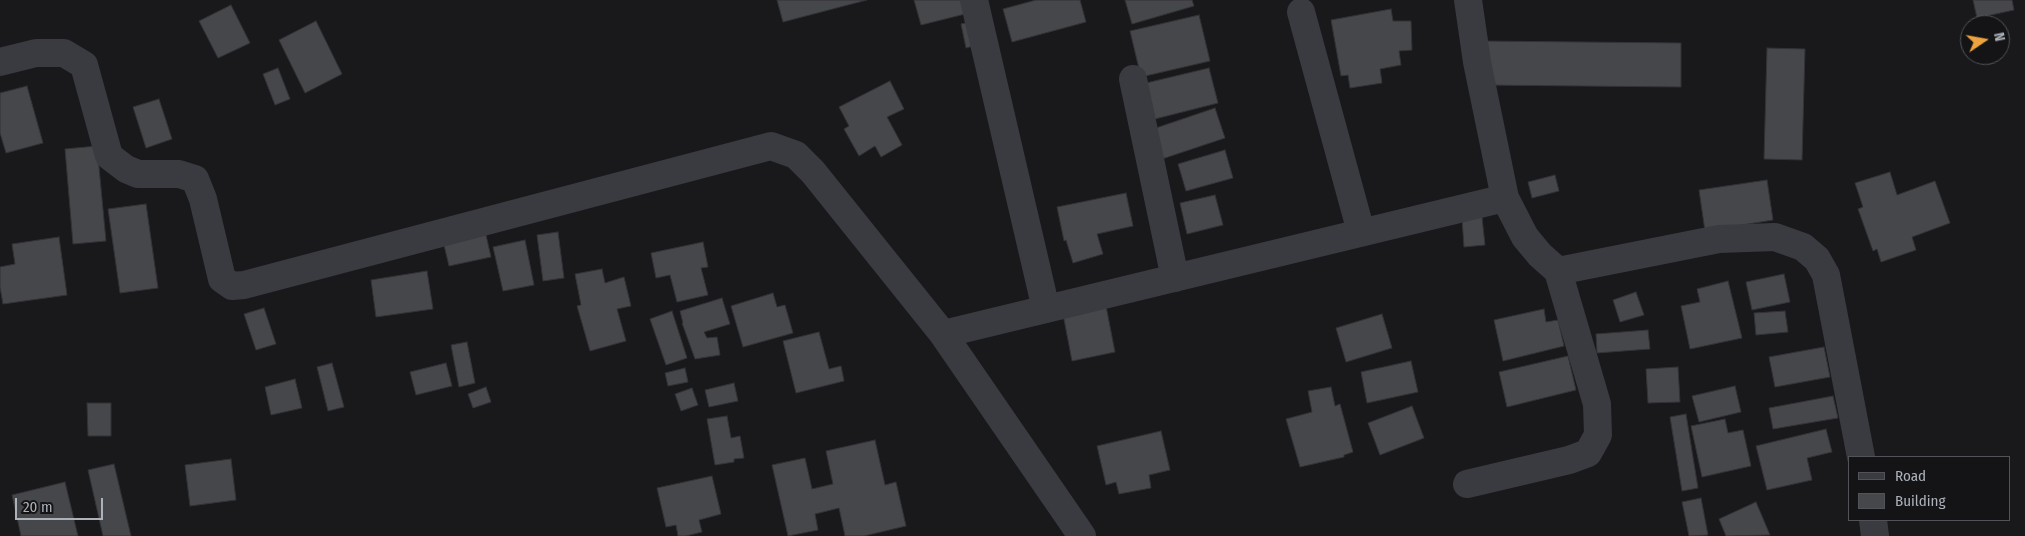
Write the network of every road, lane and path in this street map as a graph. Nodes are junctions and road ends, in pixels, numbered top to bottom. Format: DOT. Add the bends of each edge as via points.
graph roads {
  1 [pos="974,0"];
  2 [pos="1468,0"];
  3 [pos="1301,12"];
  4 [pos="0,62"];
  5 [pos="1133,79"];
  6 [pos="1505,198"];
  7 [pos="1361,232"];
  8 [pos="1558,272"];
  9 [pos="1175,278"];
  10 [pos="1046,309"];
  11 [pos="943,334"];
  12 [pos="1861,456"];
  13 [pos="1467,484"];
  14 [pos="1873,521"];
  15 [pos="1082,536"];
  16 [pos="1875,536"];
  1 -- 10 [label="street"];
  2 -- 6 [label="street" via="1477,62"];
  3 -- 7 [label="street"];
  4 -- 11 [label="street" via="36,53 64,53 84,65 110,156 138,174 179,174 195,179 203,199 222,279 232,286 771,146 796,155 813,172"];
  5 -- 9 [label="street"];
  6 -- 7 [label="street"];
  6 -- 8 [label="street" via="1525,237"];
  7 -- 9 [label="street"];
  8 -- 12 [label="street" via="1719,239 1775,237 1802,247 1818,259 1826,275"];
  8 -- 13 [label="street" via="1597,404 1598,435 1588,452 1569,460"];
  9 -- 10 [label="street"];
  10 -- 11 [label="street"];
  11 -- 15 [label="street"];
  14 -- 16 [label="street"];
}
